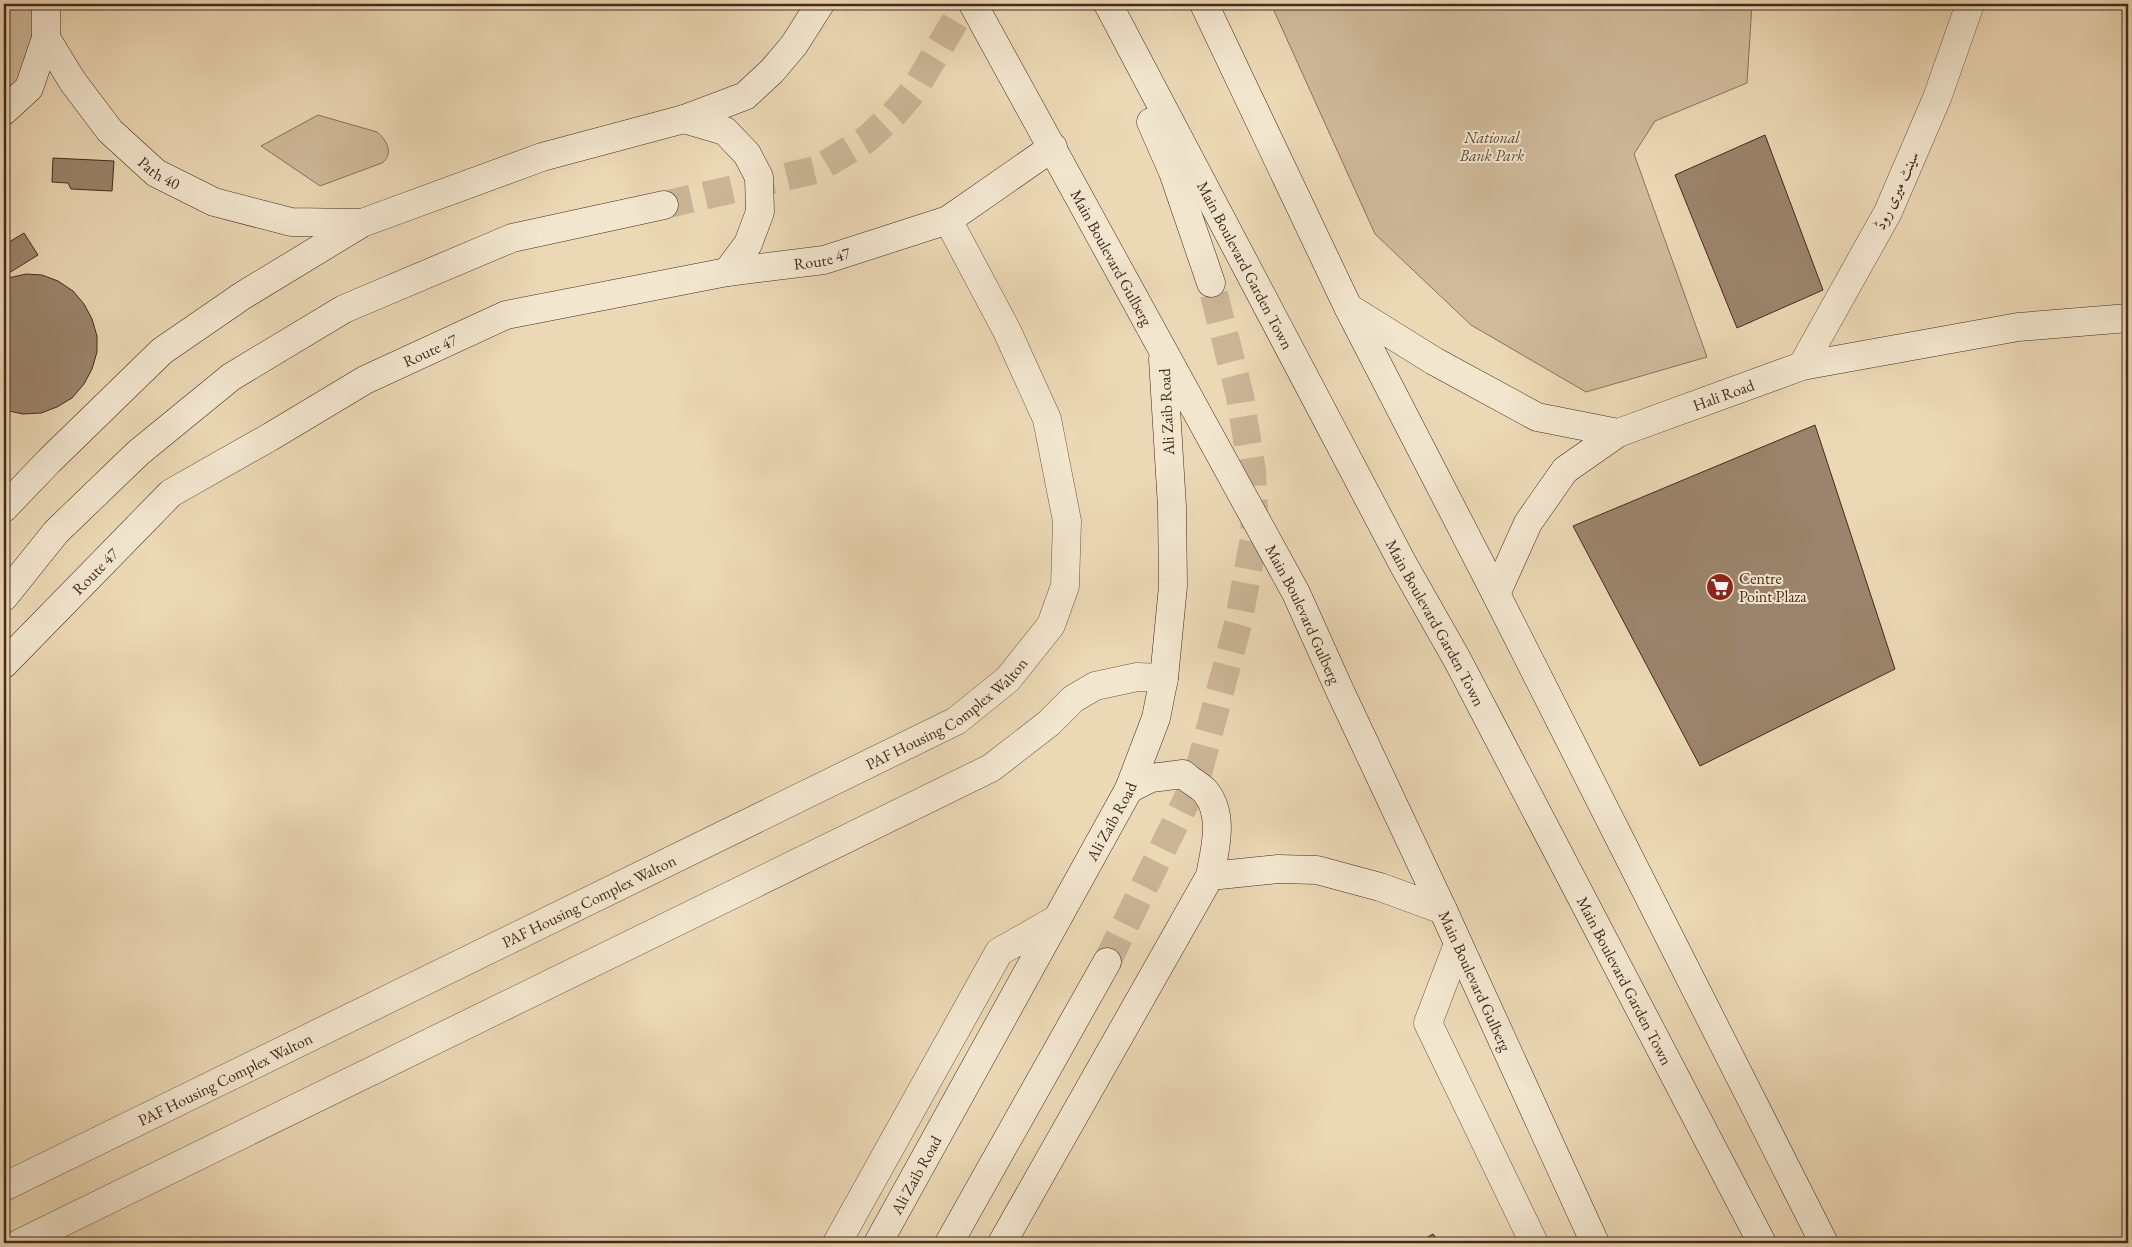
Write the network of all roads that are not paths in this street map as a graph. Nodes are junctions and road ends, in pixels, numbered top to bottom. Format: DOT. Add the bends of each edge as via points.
graph roads {
  1 [pos="46,4"];
  2 [pos="820,4"];
  3 [pos="973,4"];
  4 [pos="1101,4"];
  5 [pos="1108,4"];
  6 [pos="1204,4"];
  7 [pos="1970,4"];
  8 [pos="46,38"];
  9 [pos="4,111"];
  10 [pos="684,119"];
  11 [pos="1053,147"];
  12 [pos="664,205"];
  13 [pos="948,220"];
  14 [pos="362,223"];
  15 [pos="727,272"];
  16 [pos="1211,283"];
  17 [pos="1348,307"];
  18 [pos="2128,318"];
  19 [pos="1163,350"];
  20 [pos="1802,366"];
  21 [pos="1618,432"];
  22 [pos="4,508"];
  23 [pos="1496,594"];
  24 [pos="4,597"];
  25 [pos="4,664"];
  26 [pos="1164,678"];
  27 [pos="1129,789"];
  28 [pos="1210,876"];
  29 [pos="1444,910"];
  30 [pos="1057,919"];
  31 [pos="1458,944"];
  32 [pos="1107,962"];
  33 [pos="4,1187"];
  34 [pos="20,1243"];
  35 [pos="837,1243"];
  36 [pos="878,1243"];
  37 [pos="949,1243"];
  38 [pos="1002,1243"];
  39 [pos="1534,1243"];
  40 [pos="1595,1243"];
  41 [pos="1762,1243"];
  42 [pos="1824,1243"];
  1 -- 8 [label="street"];
  2 -- 10 [label="street" via="772,72 745,96"];
  3 -- 11 [label="street, Main Boulevard Gulberg"];
  4 -- 16 [label="street" via="1172,172"];
  5 -- 41 [label="street, Main Boulevard Garden Town" via="1403,564 1458,661"];
  6 -- 17 [label="street"];
  7 -- 20 [label="street, سینٹ میری روڈ" via="1937,98 1888,212"];
  8 -- 9 [label="street" via="29,88"];
  8 -- 14 [label="street, Path 40" via="73,82 110,131 156,173 214,202 290,222"];
  10 -- 14 [label="street" via="542,157"];
  10 -- 15 [label="street" via="725,131 748,154 759,177 760,212 748,244"];
  11 -- 13 [label="street, Route 47"];
  11 -- 19 [label="street, Main Boulevard Gulberg"];
  12 -- 24 [label="street" via="512,238 344,309 231,377 138,453 56,532"];
  13 -- 15 [label="street, Route 47" via="824,260"];
  13 -- 33 [label="street, PAF Housing Complex Walton" via="1007,331 1047,420 1067,521 1065,586 1051,625 1008,679 956,722"];
  14 -- 22 [label="street" via="242,296 162,352"];
  15 -- 25 [label="street, Route 47" via="506,315 365,380 171,493"];
  17 -- 21 [label="street" via="1434,361 1537,417"];
  17 -- 23 [label="street"];
  18 -- 20 [label="street, Hali Road" via="2018,327"];
  19 -- 26 [label="street, Ali Zaib Road" via="1173,576"];
  19 -- 29 [label="street, Main Boulevard Gulberg" via="1296,593"];
  20 -- 21 [label="street, Hali Road"];
  21 -- 23 [label="street" via="1565,470 1528,523"];
  23 -- 42 [label="street"];
  26 -- 27 [label="street, Ali Zaib Road" via="1156,718"];
  26 -- 34 [label="street" via="1137,677 1095,686 1073,699 1049,723 991,768"];
  27 -- 28 [label="street" via="1151,778 1182,774 1205,792 1216,815 1216,842"];
  27 -- 30 [label="street, Ali Zaib Road"];
  28 -- 29 [label="street" via="1278,869 1317,870 1380,887"];
  28 -- 38 [label="street"];
  29 -- 31 [label="street, Main Boulevard Gulberg"];
  30 -- 35 [label="street" via="999,952"];
  30 -- 36 [label="street, Ali Zaib Road"];
  31 -- 39 [label="street" via="1428,1023"];
  31 -- 40 [label="street, Main Boulevard Gulberg"];
  32 -- 37 [label="street"];
}
